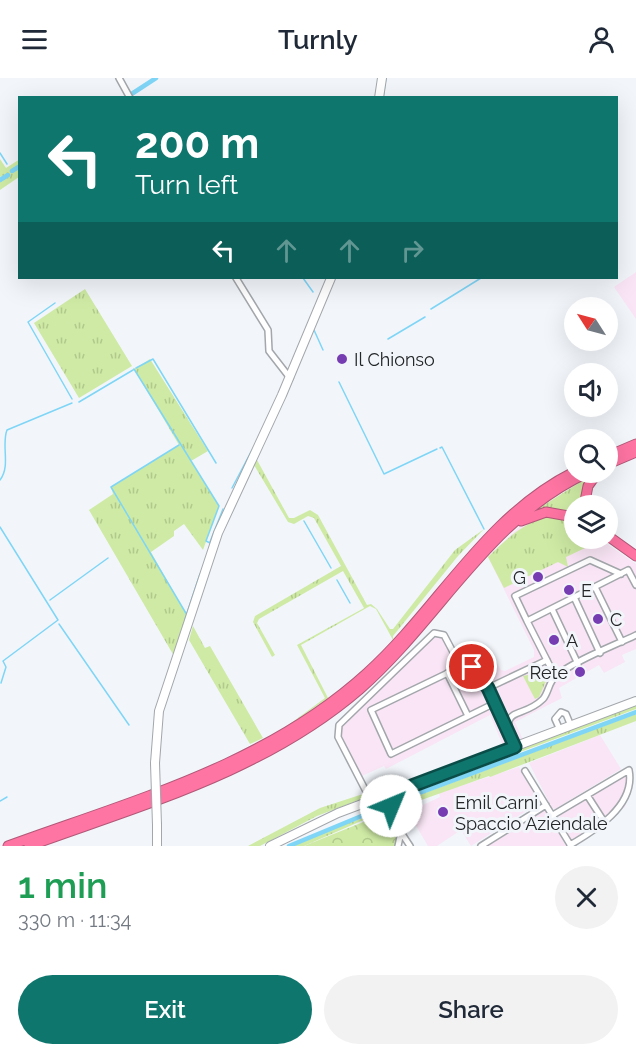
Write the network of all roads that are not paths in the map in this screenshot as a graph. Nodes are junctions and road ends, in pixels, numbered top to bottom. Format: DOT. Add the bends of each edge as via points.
graph roads {
  1 [pos="119,78"];
  2 [pos="382,78"];
  3 [pos="129,96"];
  4 [pos="379,96"];
  5 [pos="237,279"];
  6 [pos="331,279"];
  7 [pos="290,378"];
  8 [pos="636,444"];
  9 [pos="618,452"];
  10 [pos="636,452"];
  11 [pos="618,460"];
  12 [pos="564,478"];
  13 [pos="570,483"];
  14 [pos="564,515"];
  15 [pos="618,543"];
  16 [pos="486,548"];
  17 [pos="636,556"];
  18 [pos="621,574"];
  19 [pos="636,585"];
  20 [pos="595,587"];
  21 [pos="574,597"];
  22 [pos="552,609"];
  23 [pos="527,621"];
  24 [pos="636,635"];
  25 [pos="622,642"];
  26 [pos="464,650"];
  27 [pos="600,653"];
  28 [pos="547,660"];
  29 [pos="578,664"];
  30 [pos="447,673"];
  31 [pos="555,676"];
  32 [pos="488,688"];
  33 [pos="636,701"];
  34 [pos="495,703"];
  35 [pos="468,717"];
  36 [pos="572,726"];
  37 [pos="507,727"];
  38 [pos="560,730"];
  39 [pos="515,747"];
  40 [pos="525,771"];
  41 [pos="587,795"];
  42 [pos="371,801"];
  43 [pos="387,802"];
  44 [pos="546,805"];
  45 [pos="553,816"];
  46 [pos="605,823"];
  47 [pos="400,830"];
  48 [pos="8,846"];
  49 [pos="29,846"];
  50 [pos="157,846"];
  51 [pos="270,846"];
  52 [pos="398,846"];
  53 [pos="410,846"];
  54 [pos="480,846"];
  55 [pos="571,846"];
  1 -- 3 [label="street"];
  2 -- 4 [label="street"];
  5 -- 7 [label="street" via="268,330 269,351"];
  6 -- 7 [label="street"];
  7 -- 50 [label="street, bridge" via="218,533 159,711 155,763"];
  8 -- 9 [label="highway"];
  10 -- 11 [label="highway"];
  12 -- 48 [label="highway" via="502,523 383,658 308,720 249,755 210,772"];
  13 -- 16 [label="highway" via="540,501"];
  14 -- 16 [label="highway" via="553,512 532,516"];
  15 -- 17 [label="highway"];
  16 -- 49 [label="highway" via="386,665 297,735 225,774"];
  18 -- 19 [label="street" via="628,570"];
  18 -- 20 [label="street"];
  18 -- 23 [label="street" via="590,560 515,596"];
  20 -- 21 [label="street"];
  20 -- 25 [label="street"];
  21 -- 22 [label="street"];
  21 -- 27 [label="street"];
  22 -- 23 [label="street"];
  22 -- 29 [label="street"];
  23 -- 28 [label="street"];
  24 -- 25 [label="street"];
  25 -- 27 [label="street"];
  26 -- 42 [label="street" via="453,652 444,635 434,633 339,725 338,737"];
  27 -- 29 [label="street"];
  28 -- 31 [label="street"];
  28 -- 32 [label="street"];
  29 -- 31 [label="street"];
  30 -- 32 [label="street" via="472,667"];
  30 -- 35 [label="street"];
  30 -- 35 [label="street" via="371,710 392,754"];
  31 -- 37 [label="street" via="542,699 513,715"];
  32 -- 34 [label="street"];
  33 -- 36 [label="street"];
  34 -- 35 [label="street"];
  34 -- 37 [label="street"];
  36 -- 38 [label="street"];
  36 -- 38 [label="street" via="561,712 555,719"];
  37 -- 39 [label="street"];
  38 -- 39 [label="street"];
  39 -- 43 [label="street" via="401,790"];
  40 -- 44 [label="street"];
  41 -- 45 [label="street"];
  41 -- 46 [label="street"];
  41 -- 46 [label="street" via="629,770 633,784 629,801"];
  42 -- 43 [label="street"];
  42 -- 51 [label="street" via="317,821"];
  43 -- 47 [label="street"];
  44 -- 45 [label="street"];
  44 -- 54 [label="street"];
  45 -- 55 [label="street"];
  46 -- 55 [label="street"];
  47 -- 52 [label="street"];
  47 -- 53 [label="street"];
}
